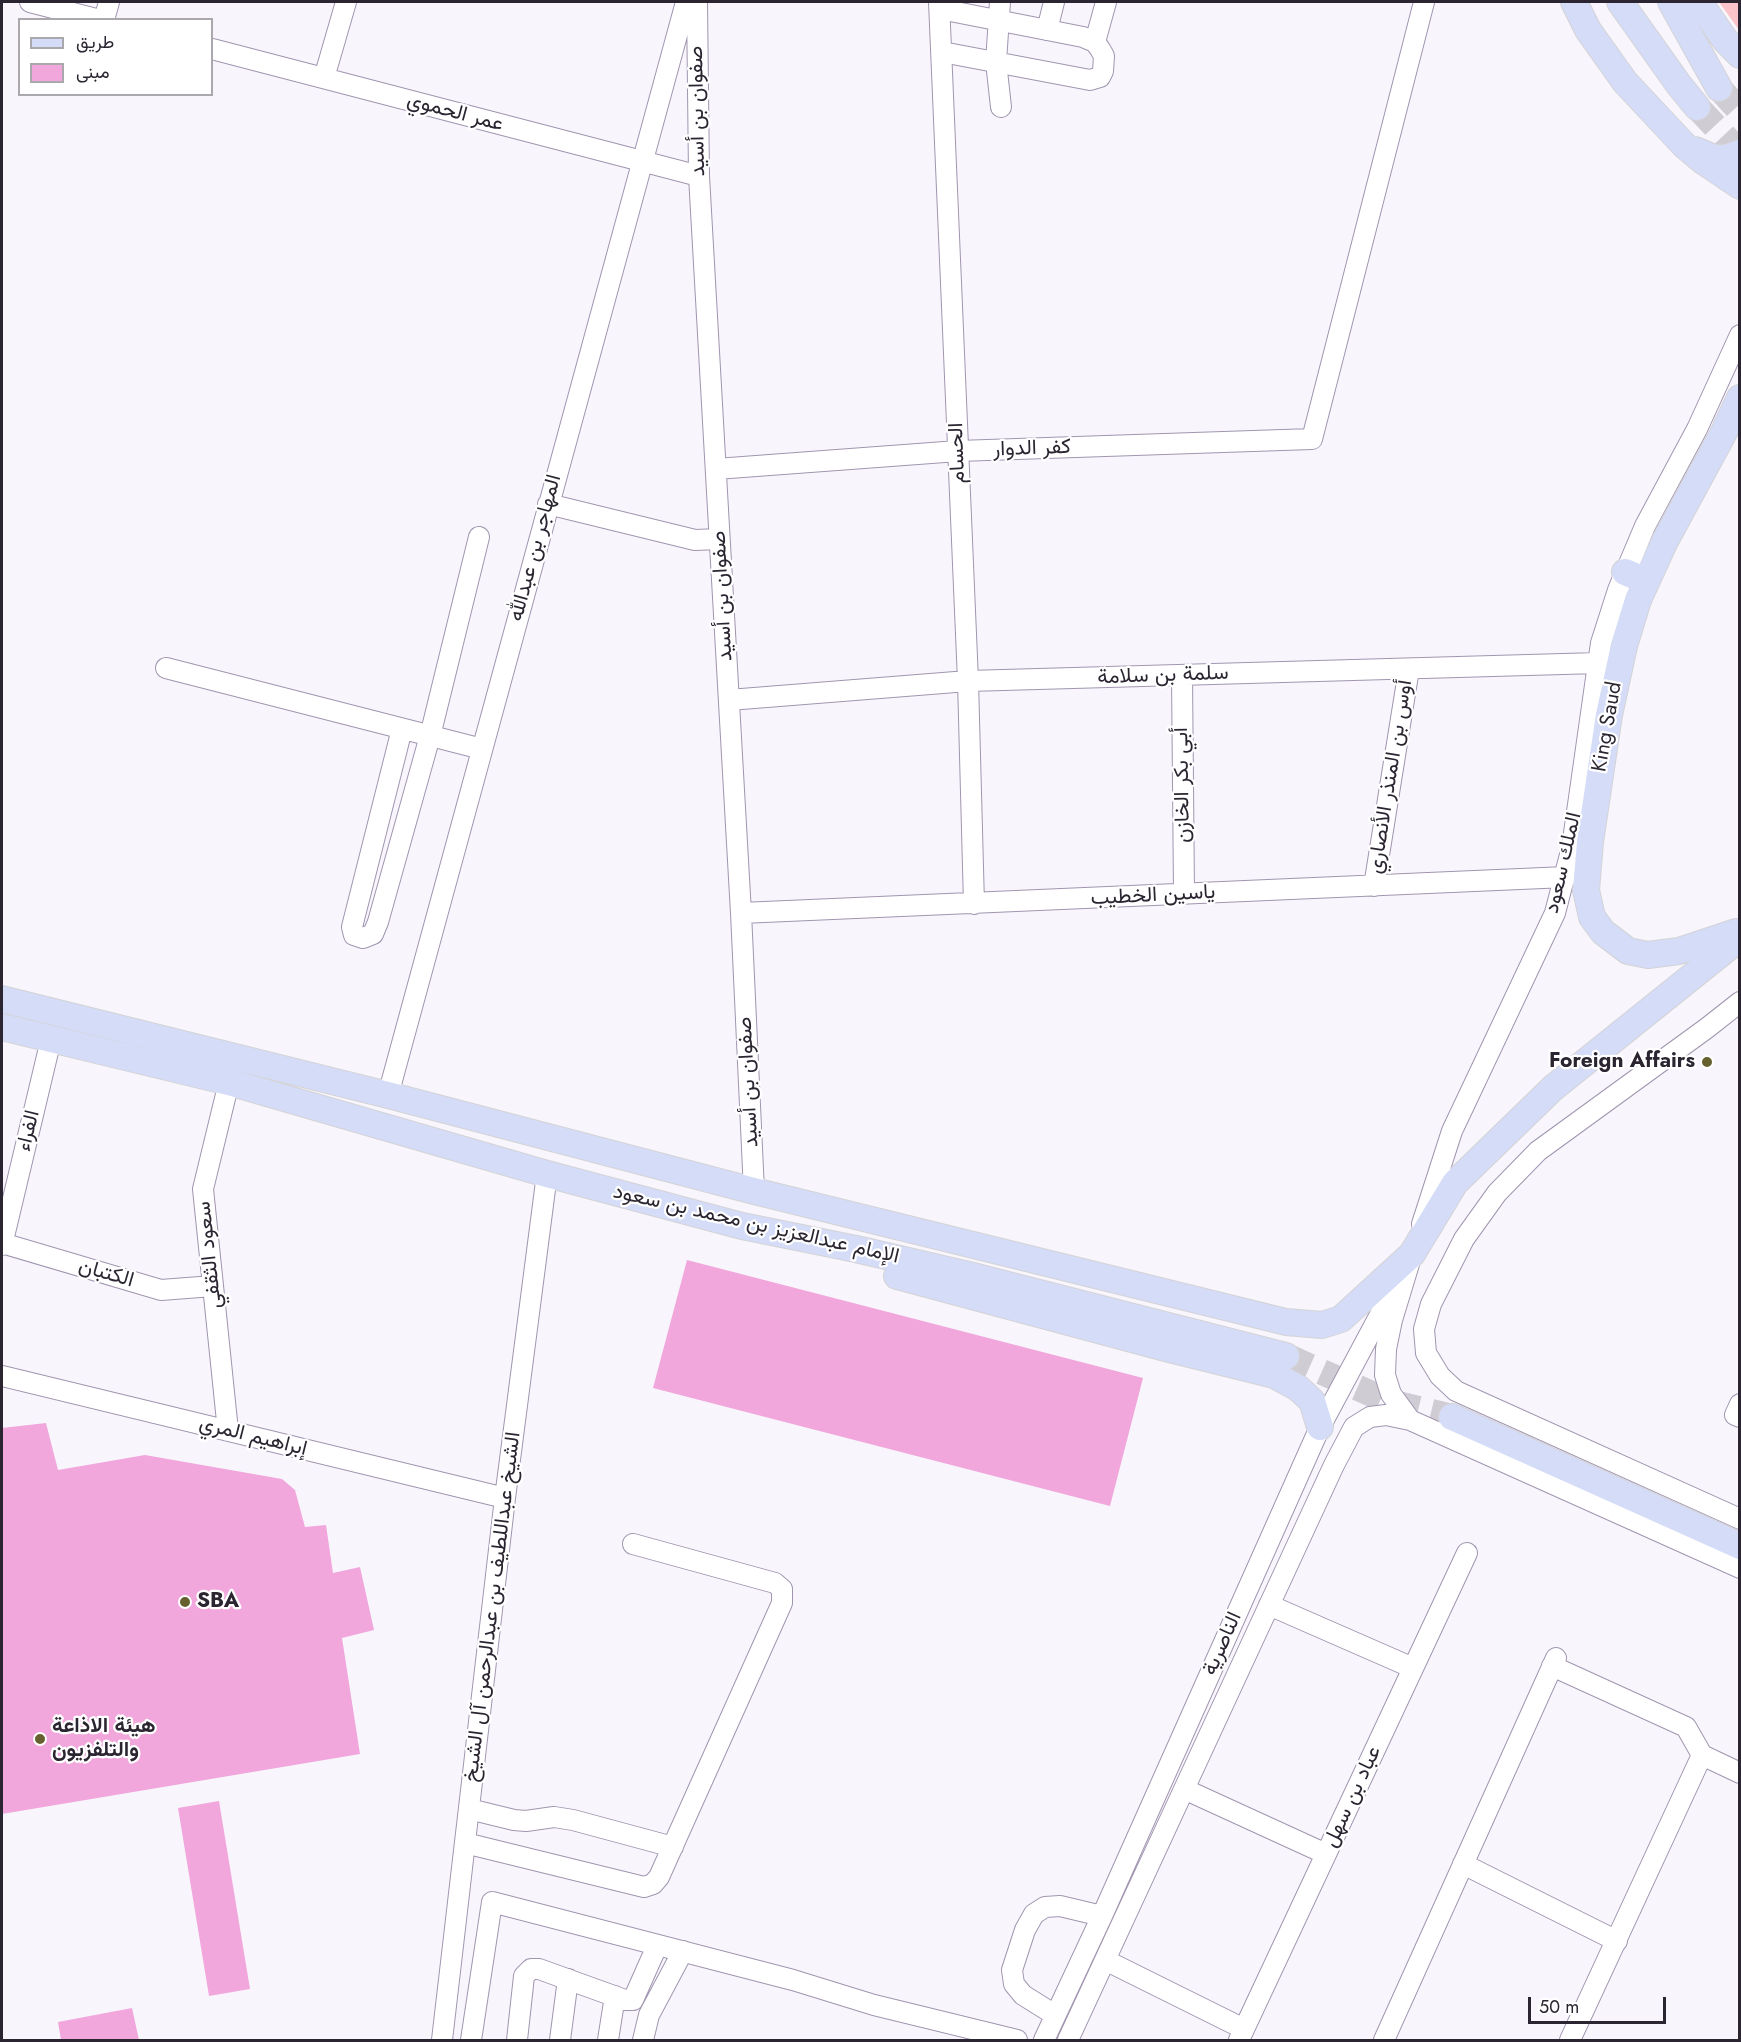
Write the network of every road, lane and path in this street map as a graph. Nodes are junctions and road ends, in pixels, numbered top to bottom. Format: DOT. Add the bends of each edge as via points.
graph roads {
  1 [pos="30,2"];
  2 [pos="109,2"];
  3 [pos="346,2"];
  4 [pos="686,2"];
  5 [pos="697,2"];
  6 [pos="1054,2"];
  7 [pos="1106,2"];
  8 [pos="1424,2"];
  9 [pos="1574,2"];
  10 [pos="1620,2"];
  11 [pos="1671,2"];
  12 [pos="1699,2"];
  13 [pos="939,5"];
  14 [pos="999,11"];
  15 [pos="92,18"];
  16 [pos="105,18"];
  17 [pos="1047,30"];
  18 [pos="1095,42"];
  19 [pos="213,49"];
  20 [pos="942,52"];
  21 [pos="1740,55"];
  22 [pos="996,62"];
  23 [pos="324,78"];
  24 [pos="1719,88"];
  25 [pos="1001,107"];
  26 [pos="1697,107"];
  27 [pos="1684,146"];
  28 [pos="1740,153"];
  29 [pos="641,162"];
  30 [pos="699,176"];
  31 [pos="1740,186"];
  32 [pos="1740,335"];
  33 [pos="1740,398"];
  34 [pos="958,451"];
  35 [pos="716,469"];
  36 [pos="548,504"];
  37 [pos="479,537"];
  38 [pos="719,539"];
  39 [pos="1636,577"];
  40 [pos="1598,663"];
  41 [pos="166,668"];
  42 [pos="1408,669"];
  43 [pos="1182,675"];
  44 [pos="968,681"];
  45 [pos="729,700"];
  46 [pos="402,729"];
  47 [pos="430,736"];
  48 [pos="482,749"];
  49 [pos="1566,877"];
  50 [pos="1374,885"];
  51 [pos="1184,894"];
  52 [pos="974,904"];
  53 [pos="741,913"];
  54 [pos="1740,931"];
  55 [pos="1740,938"];
  56 [pos="2,983"];
  57 [pos="2,999"];
  58 [pos="1740,1002"];
  59 [pos="2,1027"];
  60 [pos="2,1044"];
  61 [pos="48,1052"];
  62 [pos="248,1059"];
  63 [pos="229,1082"];
  64 [pos="388,1095"];
  65 [pos="547,1174"];
  66 [pos="754,1191"];
  67 [pos="742,1226"];
  68 [pos="2,1244"];
  69 [pos="1412,1254"];
  70 [pos="213,1286"];
  71 [pos="1286,1356"];
  72 [pos="2,1376"];
  73 [pos="1740,1404"];
  74 [pos="1740,1417"];
  75 [pos="1452,1418"];
  76 [pos="1410,1420"];
  77 [pos="1320,1427"];
  78 [pos="228,1431"];
  79 [pos="505,1498"];
  80 [pos="1740,1519"];
  81 [pos="633,1544"];
  82 [pos="1740,1546"];
  83 [pos="1467,1553"];
  84 [pos="1740,1568"];
  85 [pos="1269,1605"];
  86 [pos="1413,1668"];
  87 [pos="1702,1755"];
  88 [pos="1740,1773"];
  89 [pos="1184,1790"];
  90 [pos="469,1809"];
  91 [pos="465,1843"];
  92 [pos="673,1847"];
  93 [pos="1326,1854"];
  94 [pos="1463,1863"];
  95 [pos="1102,1916"];
  96 [pos="1617,1941"];
  97 [pos="657,1946"];
  98 [pos="683,1951"];
  99 [pos="1105,1960"];
  100 [pos="568,1979"];
  101 [pos="615,1996"];
  102 [pos="1056,2016"];
  103 [pos="1241,2035"];
  104 [pos="647,2039"];
  105 [pos="442,2040"];
  106 [pos="471,2040"];
  107 [pos="517,2040"];
  108 [pos="560,2040"];
  109 [pos="608,2040"];
  110 [pos="1017,2040"];
  111 [pos="1044,2040"];
  112 [pos="1068,2040"];
  113 [pos="1384,2040"];
  114 [pos="1570,2040"];
  1 -- 15 [label="street"];
  2 -- 16 [label="street"];
  3 -- 23 [label="street"];
  4 -- 29 [label="street, المهاجر بن عبدالله"];
  5 -- 30 [label="street, صفوان بن أسيد"];
  6 -- 17 [label="street"];
  7 -- 18 [label="street"];
  8 -- 34 [label="street, كفر الدوار" via="1312,440"];
  9 -- 27 [label="main road" via="1588,30 1625,82"];
  10 -- 26 [label="main road"];
  11 -- 24 [label="main road"];
  12 -- 21 [label="main road"];
  13 -- 14 [label="street"];
  13 -- 20 [label="street, الحسام"];
  14 -- 17 [label="street"];
  14 -- 22 [label="street"];
  17 -- 18 [label="street"];
  18 -- 22 [label="street" via="1104,56 1103,71 1100,77 1090,80"];
  19 -- 23 [label="street, عمر الحموي"];
  20 -- 22 [label="street"];
  20 -- 34 [label="street, الحسام"];
  22 -- 25 [label="street"];
  23 -- 29 [label="street, عمر الحموي"];
  27 -- 28 [label="main road" via="1714,158"];
  27 -- 31 [label="main road"];
  29 -- 30 [label="street, عمر الحموي"];
  29 -- 36 [label="street, المهاجر بن عبدالله"];
  30 -- 35 [label="street, صفوان بن أسيد"];
  32 -- 39 [label="street, الملك سعود" via="1645,526"];
  33 -- 39 [label="main road, King Saud"];
  34 -- 35 [label="street, كفر الدوار"];
  34 -- 44 [label="street, الحسام"];
  35 -- 38 [label="street, صفوان بن أسيد"];
  36 -- 38 [label="street" via="695,540"];
  36 -- 48 [label="street, المهاجر بن عبدالله"];
  37 -- 47 [label="street"];
  38 -- 45 [label="street, صفوان بن أسيد"];
  39 -- 40 [label="street, الملك سعود" via="1601,643"];
  39 -- 54 [label="main road, King Saud" via="1638,600 1609,715 1590,842 1586,890 1593,917 1603,932 1628,951 1648,955 1679,951"];
  40 -- 42 [label="street, سلمة بن سلامة"];
  40 -- 49 [label="street, الملك سعود"];
  41 -- 46 [label="street"];
  42 -- 43 [label="street, سلمة بن سلامة"];
  42 -- 50 [label="street, أوس بن المنذر الأنصاري"];
  43 -- 44 [label="street, سلمة بن سلامة"];
  43 -- 51 [label="street, أبي بكر الخازن"];
  44 -- 45 [label="street, سلمة بن سلامة"];
  44 -- 52 [label="street, الحسام"];
  45 -- 53 [label="street, صفوان بن أسيد"];
  46 -- 47 [label="street"];
  46 -- 47 [label="street" via="352,927 354,935 363,938 373,934 378,922"];
  47 -- 48 [label="street"];
  48 -- 64 [label="street, المهاجر بن عبدالله"];
  49 -- 50 [label="street, ياسين الخطيب"];
  49 -- 69 [label="street, الملك سعود" via="1555,913 1452,1131"];
  50 -- 51 [label="street, ياسين الخطيب"];
  51 -- 52 [label="street, ياسين الخطيب"];
  52 -- 53 [label="street, ياسين الخطيب"];
  53 -- 66 [label="street, صفوان بن أسيد"];
  55 -- 69 [label="main road, الإمام عبدالعزيز بن محمد بن سعود" via="1553,1088 1455,1183"];
  56 -- 62 [label="main road, الإمام عبدالعزيز بن محمد بن سعود" via="145,1022"];
  57 -- 62 [label="main road, الإمام عبدالعزيز بن محمد بن سعود"];
  58 -- 80 [label="street" via="1538,1151 1497,1193 1464,1239 1431,1304 1424,1329 1426,1353 1440,1376 1456,1391"];
  59 -- 63 [label="main road, الإمام عبدالعزيز بن محمد بن سعود"];
  60 -- 61 [label="main road, الإمام عبدالعزيز بن محمد بن سعود"];
  61 -- 63 [label="main road, الإمام عبدالعزيز بن محمد بن سعود"];
  61 -- 68 [label="street, الفراء"];
  62 -- 64 [label="main road, الإمام عبدالعزيز بن محمد بن سعود"];
  63 -- 65 [label="main road, الإمام عبدالعزيز بن محمد بن سعود"];
  63 -- 70 [label="street, سعود الثقفي" via="203,1189"];
  64 -- 66 [label="main road, الإمام عبدالعزيز بن محمد بن سعود"];
  65 -- 67 [label="main road, الإمام عبدالعزيز بن محمد بن سعود"];
  65 -- 79 [label="street, الشيخ عبداللطيف بن عبدالرحمن آل الشيخ"];
  66 -- 69 [label="main road, الإمام عبدالعزيز بن محمد بن سعود" via="1286,1323 1322,1325 1341,1319"];
  67 -- 71 [label="main road, الإمام عبدالعزيز بن محمد بن سعود" via="976,1277"];
  67 -- 77 [label="main road" via="861,1266 1274,1375 1312,1401"];
  68 -- 70 [label="street, الكتبان" via="161,1290"];
  69 -- 76 [label="street, الملك سعود" via="1392,1320 1385,1375 1391,1394"];
  69 -- 77 [label="street, الناصرية"];
  70 -- 78 [label="street, سعود الثقفي"];
  72 -- 78 [label="street, إبراهيم المري"];
  73 -- 74 [label="street" via="1735,1415"];
  75 -- 82 [label="main road"];
  76 -- 84 [label="street"];
  76 -- 85 [label="street, الناصرية" via="1386,1415 1370,1417 1353,1427"];
  77 -- 95 [label="street, الناصرية"];
  78 -- 79 [label="street, إبراهيم المري"];
  79 -- 90 [label="street, الشيخ عبداللطيف بن عبدالرحمن آل الشيخ"];
  81 -- 92 [label="street" via="775,1582 782,1589 783,1603"];
  83 -- 86 [label="street, عباد بن سهل"];
  85 -- 86 [label="street"];
  85 -- 89 [label="street, الناصرية"];
  86 -- 93 [label="street, عباد بن سهل"];
  87 -- 88 [label="street"];
  87 -- 94 [label="street" via="1686,1727 1554,1662"];
  87 -- 96 [label="street"];
  89 -- 93 [label="street"];
  89 -- 99 [label="street, الناصرية"];
  90 -- 91 [label="street, الشيخ عبداللطيف بن عبدالرحمن آل الشيخ"];
  90 -- 92 [label="street" via="514,1820 555,1817"];
  91 -- 92 [label="street" via="644,1887 659,1877"];
  91 -- 105 [label="street, الشيخ عبداللطيف بن عبدالرحمن آل الشيخ"];
  93 -- 103 [label="street, عباد بن سهل"];
  94 -- 96 [label="street"];
  94 -- 113 [label="street"];
  95 -- 102 [label="street, الناصرية"];
  95 -- 102 [label="street" via="1060,1906 1045,1907 1034,1914 1025,1930 1012,1970 1014,1984 1023,1995"];
  96 -- 114 [label="street"];
  97 -- 98 [label="street"];
  97 -- 101 [label="street" via="633,2000"];
  97 -- 106 [label="street" via="492,1902"];
  98 -- 104 [label="street" via="649,2015"];
  98 -- 110 [label="street" via="874,2005"];
  99 -- 103 [label="street"];
  99 -- 112 [label="street, الناصرية"];
  100 -- 101 [label="street"];
  100 -- 107 [label="street" via="539,1969 531,1969 524,1976"];
  100 -- 108 [label="street"];
  101 -- 109 [label="street"];
  102 -- 111 [label="street, الناصرية"];
}
